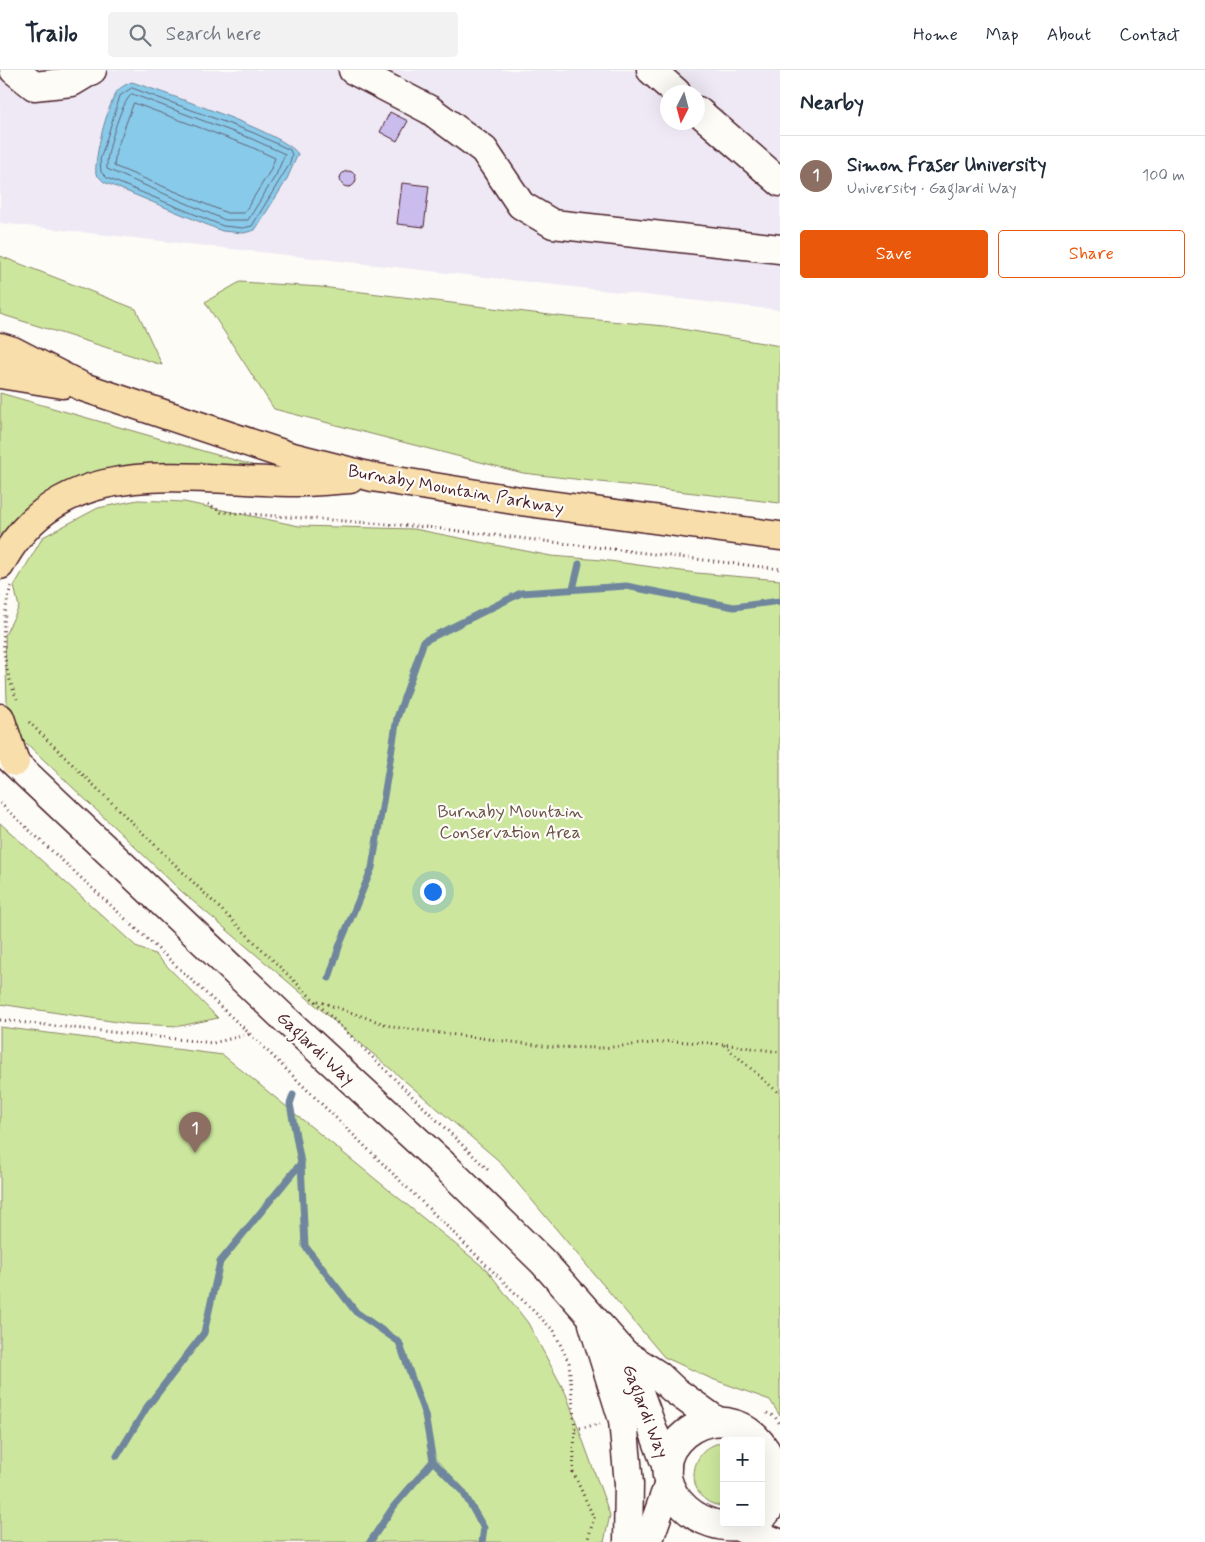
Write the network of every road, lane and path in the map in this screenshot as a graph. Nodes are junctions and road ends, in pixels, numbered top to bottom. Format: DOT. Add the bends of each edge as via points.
graph roads {
  1 [pos="14,70"];
  2 [pos="92,70"];
  3 [pos="353,70"];
  4 [pos="651,70"];
  5 [pos="668,85"];
  6 [pos="705,117"];
  7 [pos="780,182"];
  8 [pos="780,249"];
  9 [pos="0,347"];
  10 [pos="0,374"];
  11 [pos="83,387"];
  12 [pos="372,477"];
  13 [pos="200,499"];
  14 [pos="780,536"];
  15 [pos="780,570"];
  16 [pos="6,574"];
  17 [pos="10,711"];
  18 [pos="27,720"];
  19 [pos="7,756"];
  20 [pos="0,803"];
  21 [pos="315,1000"];
  22 [pos="0,1020"];
  23 [pos="250,1034"];
  24 [pos="722,1044"];
  25 [pos="780,1052"];
  26 [pos="780,1094"];
  27 [pos="496,1178"];
  28 [pos="591,1315"];
  29 [pos="625,1354"];
  30 [pos="717,1421"];
  31 [pos="668,1477"];
  32 [pos="779,1489"];
  33 [pos="737,1528"];
  34 [pos="588,1542"];
  35 [pos="628,1542"];
  36 [pos="648,1542"];
  37 [pos="776,1542"];
  1 -- 2 [label="street" via="34,86 72,82"];
  3 -- 8 [label="street" via="430,110 484,150 521,205 553,224"];
  4 -- 5 [label="street"];
  6 -- 7 [label="street"];
  9 -- 11 [label="main road, Burnaby Mountain Parkway"];
  10 -- 11 [label="main road, Burnaby Mountain Parkway"];
  11 -- 12 [label="main road, Burnaby Mountain Parkway" via="289,456"];
  12 -- 14 [label="main road, Burnaby Mountain Parkway" via="520,501"];
  12 -- 16 [label="main road" via="301,482 146,476 110,481 73,493 38,515 11,544"];
  13 -- 15 [label="path" via="221,512 426,527"];
  16 -- 17 [label="path" via="1,643 11,688"];
  17 -- 19 [label="main road"];
  18 -- 21 [label="path"];
  19 -- 28 [label="street, Gaglardi Way" via="447,1168 544,1262"];
  20 -- 23 [label="path"];
  21 -- 24 [label="path" via="393,1027 552,1047 602,1048 672,1041"];
  21 -- 27 [label="path"];
  22 -- 23 [label="path" via="213,1043"];
  23 -- 34 [label="path" via="554,1331 569,1363 575,1429 573,1472 594,1518"];
  24 -- 25 [label="path"];
  24 -- 26 [label="path"];
  28 -- 29 [label="street, Gaglardi Way"];
  28 -- 35 [label="street" via="623,1420 629,1484"];
  29 -- 30 [label="street, Gaglardi Way"];
  29 -- 31 [label="street, Gaglardi Way"];
  30 -- 31 [label="street" via="699,1425 684,1435 673,1450"];
  30 -- 32 [label="street" via="735,1421 765,1439 775,1454"];
  31 -- 33 [label="street" via="674,1502 686,1516 700,1525"];
  31 -- 36 [label="street"];
  32 -- 33 [label="street" via="766,1514"];
  33 -- 37 [label="street"];
}
